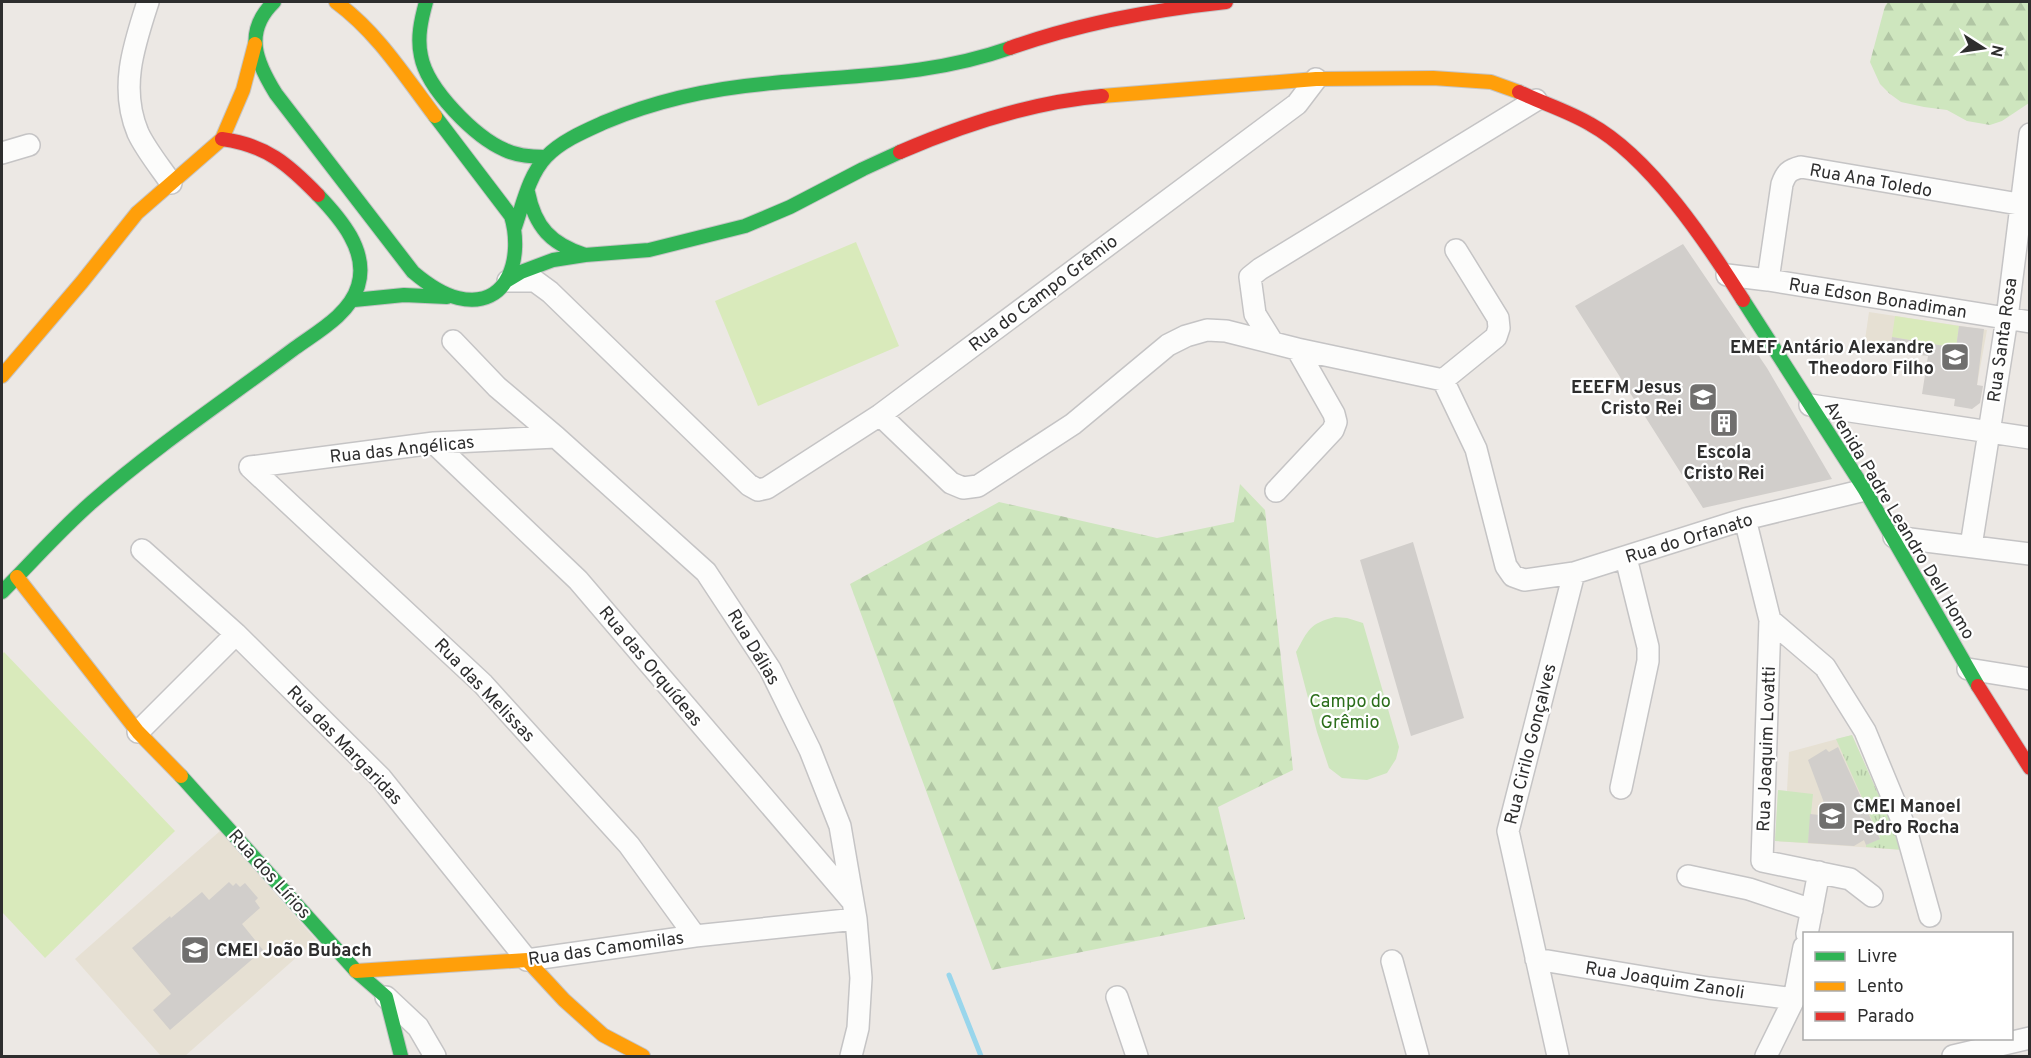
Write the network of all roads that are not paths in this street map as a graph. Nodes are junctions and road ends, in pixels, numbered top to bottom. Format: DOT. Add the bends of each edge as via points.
graph roads {
  1 [pos="148,2"];
  2 [pos="274,2"];
  3 [pos="336,2"];
  4 [pos="426,2"];
  5 [pos="1226,2"];
  6 [pos="255,44"];
  7 [pos="1316,79"];
  8 [pos="1536,100"];
  9 [pos="2030,134"];
  10 [pos="222,139"];
  11 [pos="29,145"];
  12 [pos="2,153"];
  13 [pos="545,157"];
  14 [pos="171,183"];
  15 [pos="528,192"];
  16 [pos="2025,205"];
  17 [pos="515,227"];
  18 [pos="1456,250"];
  19 [pos="585,255"];
  20 [pos="1727,275"];
  21 [pos="1768,280"];
  22 [pos="506,281"];
  23 [pos="354,300"];
  24 [pos="468,300"];
  25 [pos="2007,318"];
  26 [pos="2030,322"];
  27 [pos="453,341"];
  28 [pos="1273,343"];
  29 [pos="1296,349"];
  30 [pos="2,376"];
  31 [pos="1443,380"];
  32 [pos="1810,405"];
  33 [pos="880,415"];
  34 [pos="1989,433"];
  35 [pos="556,437"];
  36 [pos="2030,438"];
  37 [pos="434,443"];
  38 [pos="250,467"];
  39 [pos="1865,490"];
  40 [pos="1276,491"];
  41 [pos="1745,519"];
  42 [pos="1894,537"];
  43 [pos="1971,546"];
  44 [pos="142,550"];
  45 [pos="2030,554"];
  46 [pos="1626,558"];
  47 [pos="1574,573"];
  48 [pos="17,577"];
  49 [pos="2,592"];
  50 [pos="1770,620"];
  51 [pos="236,634"];
  52 [pos="1968,669"];
  53 [pos="2030,679"];
  54 [pos="138,732"];
  55 [pos="2030,768"];
  56 [pos="1621,788"];
  57 [pos="1762,861"];
  58 [pos="1819,872"];
  59 [pos="1688,876"];
  60 [pos="1749,889"];
  61 [pos="1872,896"];
  62 [pos="1812,909"];
  63 [pos="855,911"];
  64 [pos="1930,916"];
  65 [pos="1807,932"];
  66 [pos="695,936"];
  67 [pos="1803,952"];
  68 [pos="1536,959"];
  69 [pos="527,960"];
  70 [pos="1392,961"];
  71 [pos="356,971"];
  72 [pos="1117,997"];
  73 [pos="386,998"];
  74 [pos="1794,999"];
  75 [pos="2030,1038"];
  76 [pos="401,1056"];
  77 [pos="435,1056"];
  78 [pos="643,1056"];
  79 [pos="851,1056"];
  80 [pos="1137,1056"];
  81 [pos="1418,1056"];
  82 [pos="1558,1056"];
  83 [pos="1766,1056"];
  84 [pos="1953,1056"];
  1 -- 14 [label="street" via="130,60 130,104 139,135"];
  2 -- 6 [label="street" via="259,22"];
  3 -- 17 [label="street" via="374,35 511,216"];
  4 -- 13 [label="street" via="420,54 433,86 499,148 523,156"];
  5 -- 13 [label="street" via="1103,21 950,66 684,96 612,119"];
  6 -- 10 [label="street" via="243,90"];
  6 -- 24 [label="street" via="279,100 413,272 434,288"];
  7 -- 8 [label="street, Avenida Padre Leandro Dell Homo" via="1433,78 1491,82"];
  7 -- 19 [label="street, Avenida Padre Leandro Dell Homo" via="1093,97 1029,107 928,140 745,226 649,250"];
  7 -- 33 [label="street, Rua do Campo Grêmio" via="1297,104"];
  8 -- 20 [label="street, Avenida Padre Leandro Dell Homo" via="1591,124 1627,150 1658,183"];
  8 -- 28 [label="street" via="1250,277 1255,314"];
  9 -- 16 [label="street, Rua Santa Rosa"];
  10 -- 14 [label="street"];
  10 -- 23 [label="street" via="270,151 310,186 339,219 352,236 359,255 360,277"];
  11 -- 12 [label="street"];
  13 -- 15 [label="street"];
  14 -- 30 [label="street" via="137,213"];
  15 -- 17 [label="street"];
  15 -- 19 [label="street" via="532,213 544,232 562,247"];
  16 -- 21 [label="street, Rua Ana Toledo" via="1801,167 1790,170 1782,184"];
  16 -- 25 [label="street, Rua Santa Rosa"];
  17 -- 22 [label="street" via="517,253"];
  18 -- 31 [label="street" via="1498,318 1499,328 1496,337"];
  19 -- 22 [label="street, Avenida Padre Leandro Dell Homo" via="553,260"];
  20 -- 21 [label="street, Rua Edson Bonadiman"];
  20 -- 32 [label="street, Avenida Padre Leandro Dell Homo"];
  21 -- 25 [label="street, Rua Edson Bonadiman"];
  22 -- 24 [label="street, Avenida Padre Leandro Dell Homo" via="484,298"];
  22 -- 33 [label="street, Rua do Campo Grêmio" via="535,281 550,292 758,490 767,488"];
  23 -- 24 [label="street" via="404,295"];
  23 -- 48 [label="street" via="116,482 57,534"];
  25 -- 26 [label="street, Rua Edson Bonadiman"];
  25 -- 34 [label="street, Rua Santa Rosa"];
  27 -- 35 [label="street, Rua Dálias" via="497,387"];
  28 -- 29 [label="street"];
  28 -- 33 [label="street" via="1226,331 1207,330 1186,336 1151,358 1073,424 978,486 963,488 951,483"];
  29 -- 31 [label="street"];
  29 -- 40 [label="street" via="1336,422"];
  31 -- 47 [label="street, Rua do Orfanato" via="1476,449 1506,566 1513,576 1524,580"];
  32 -- 34 [label="street"];
  32 -- 39 [label="street, Avenida Padre Leandro Dell Homo"];
  34 -- 36 [label="street"];
  34 -- 43 [label="street, Rua Santa Rosa"];
  35 -- 37 [label="street, Rua das Angélicas"];
  35 -- 63 [label="street, Rua Dálias" via="706,572 764,659 810,750 840,826"];
  37 -- 38 [label="street, Rua das Angélicas"];
  37 -- 63 [label="street, Rua das Orquídeas" via="578,580"];
  38 -- 66 [label="street, Rua das Melissas" via="483,684 629,845"];
  39 -- 41 [label="street, Rua do Orfanato"];
  39 -- 42 [label="street, Avenida Padre Leandro Dell Homo"];
  41 -- 46 [label="street, Rua do Orfanato"];
  41 -- 50 [label="street, Rua Joaquim Lovatti"];
  42 -- 43 [label="street"];
  42 -- 52 [label="street, Avenida Padre Leandro Dell Homo"];
  43 -- 45 [label="street"];
  44 -- 51 [label="street, Rua das Margaridas"];
  46 -- 47 [label="street, Rua do Orfanato"];
  46 -- 56 [label="street" via="1648,646 1648,661"];
  47 -- 68 [label="street, Rua Cirilo Gonçalves" via="1508,831"];
  48 -- 49 [label="street"];
  48 -- 54 [label="street, Rua dos Lírios"];
  50 -- 57 [label="street, Rua Joaquim Lovatti"];
  50 -- 64 [label="street" via="1825,667 1865,731 1906,830"];
  51 -- 54 [label="street"];
  51 -- 69 [label="street, Rua das Margaridas" via="381,778"];
  52 -- 53 [label="street"];
  52 -- 55 [label="street, Avenida Padre Leandro Dell Homo"];
  54 -- 71 [label="street, Rua dos Lírios"];
  57 -- 58 [label="street"];
  57 -- 60 [label="street"];
  58 -- 61 [label="street" via="1850,879"];
  58 -- 62 [label="street"];
  59 -- 60 [label="street"];
  60 -- 62 [label="street"];
  62 -- 65 [label="street"];
  63 -- 66 [label="street, Rua das Camomilas"];
  63 -- 79 [label="street, Rua Dálias" via="861,978 858,1028"];
  66 -- 69 [label="street, Rua das Camomilas"];
  67 -- 74 [label="street"];
  68 -- 74 [label="street, Rua Joaquim Zanoli"];
  68 -- 82 [label="street, Rua Cirilo Gonçalves"];
  69 -- 71 [label="street, Rua das Camomilas"];
  69 -- 78 [label="street" via="603,1035"];
  70 -- 81 [label="street"];
  71 -- 73 [label="street, Rua dos Lírios"];
  72 -- 80 [label="street"];
  73 -- 76 [label="street"];
  73 -- 77 [label="street" via="418,1027"];
  74 -- 83 [label="street"];
  75 -- 84 [label="street"];
}
